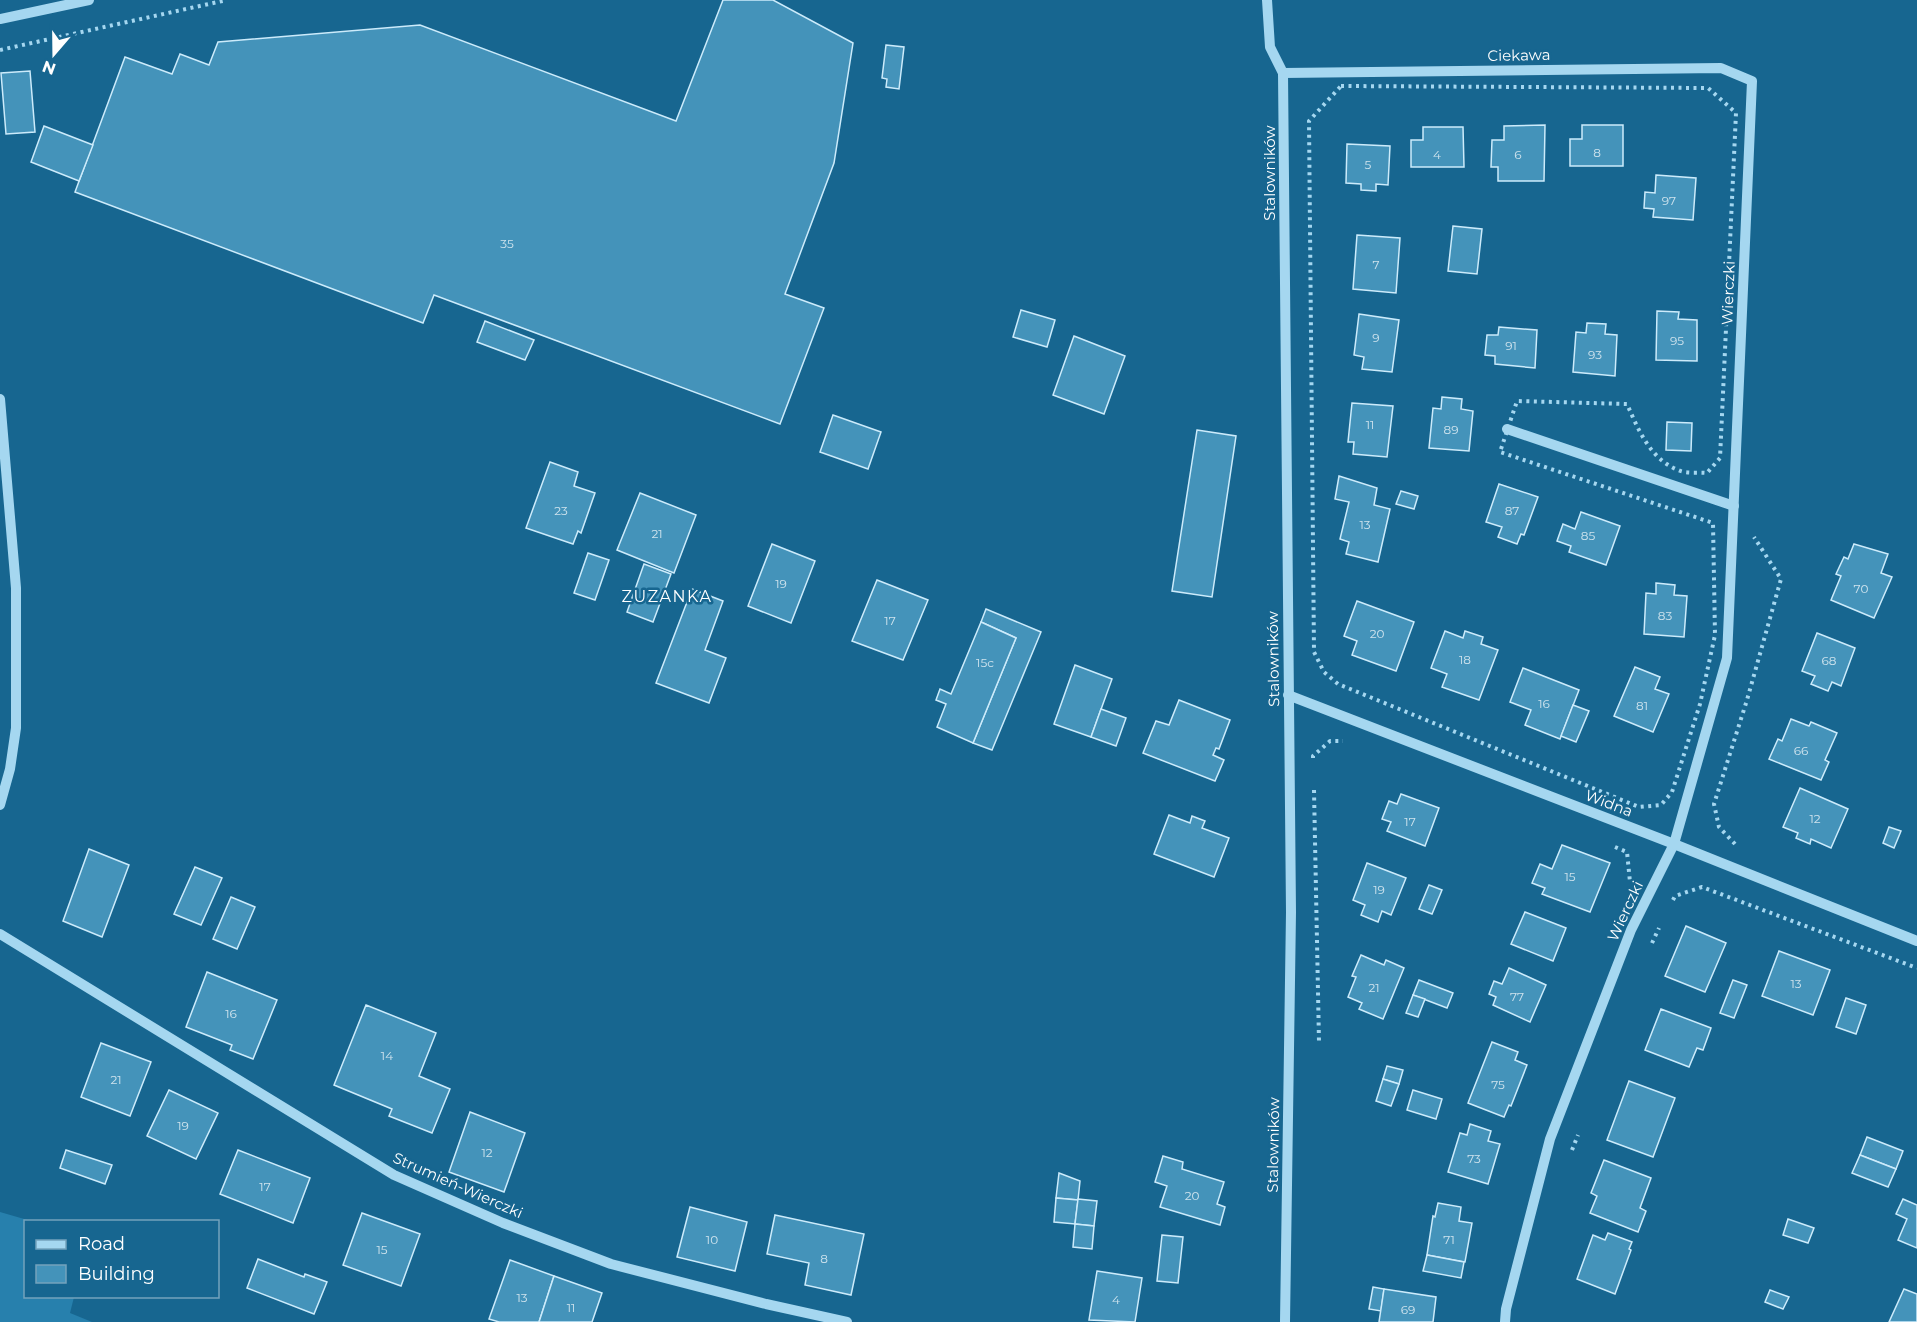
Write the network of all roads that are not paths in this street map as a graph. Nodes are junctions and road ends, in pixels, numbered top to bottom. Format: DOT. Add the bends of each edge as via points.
graph roads {
  1 [pos="90,0"];
  2 [pos="1267,0"];
  3 [pos="0,19"];
  4 [pos="1283,73"];
  5 [pos="1752,81"];
  6 [pos="0,399"];
  7 [pos="1507,429"];
  8 [pos="1734,506"];
  9 [pos="1288,695"];
  10 [pos="0,805"];
  11 [pos="1674,844"];
  12 [pos="0,934"];
  13 [pos="1917,941"];
  14 [pos="847,1322"];
  15 [pos="1285,1322"];
  16 [pos="1505,1322"];
  1 -- 3 [label="street"];
  2 -- 4 [label="street, Stalowników" via="1270,47"];
  4 -- 5 [label="street, Ciekawa" via="1721,68"];
  4 -- 9 [label="street, Stalowników"];
  5 -- 8 [label="street, Wierczki"];
  6 -- 10 [label="street" via="16,588 16,728"];
  7 -- 8 [label="street"];
  8 -- 11 [label="street, Wierczki" via="1727,658"];
  9 -- 11 [label="street, Widna"];
  9 -- 15 [label="street, Stalowników" via="1291,924"];
  11 -- 13 [label="street, Widna"];
  11 -- 16 [label="street, Wierczki" via="1631,930 1550,1139"];
  12 -- 14 [label="street, Strumień-Wierczki" via="394,1175 610,1264"];
}
